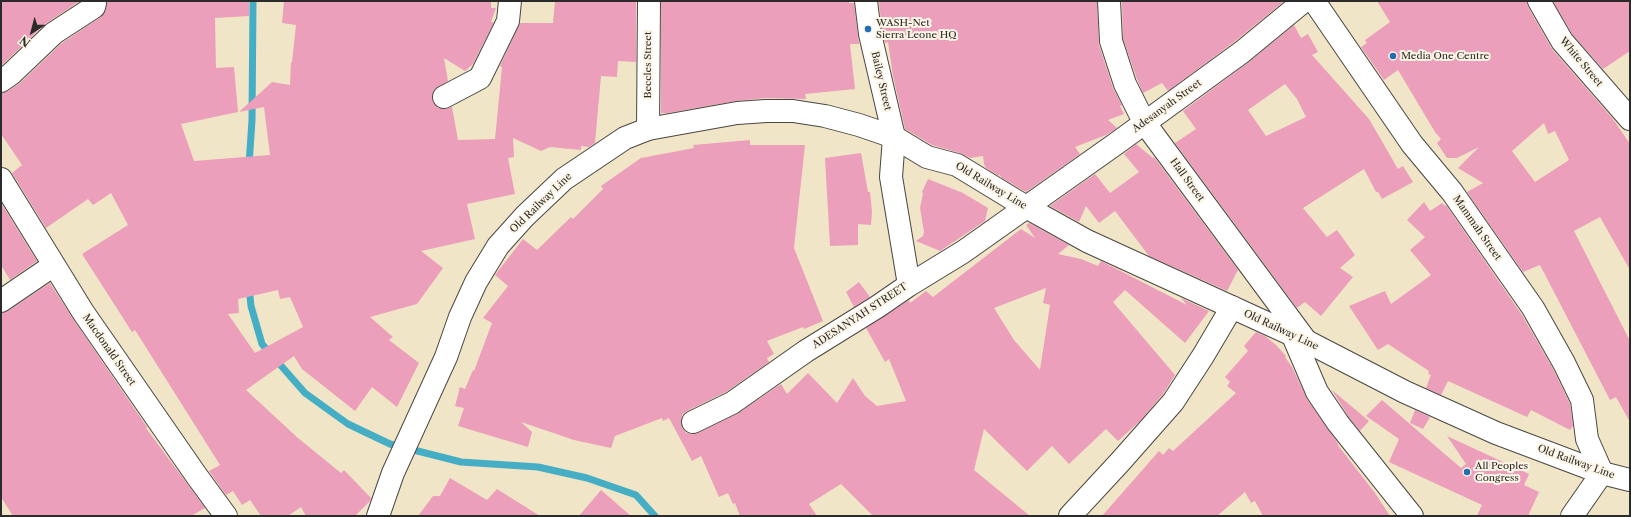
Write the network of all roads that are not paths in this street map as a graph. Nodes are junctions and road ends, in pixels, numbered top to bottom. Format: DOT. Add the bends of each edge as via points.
graph roads {
  1 [pos="510,1"];
  2 [pos="649,1"];
  3 [pos="866,1"];
  4 [pos="1109,1"];
  5 [pos="1304,1"];
  6 [pos="1314,1"];
  7 [pos="1539,1"];
  8 [pos="94,4"];
  9 [pos="1,81"];
  10 [pos="444,97"];
  11 [pos="1630,119"];
  12 [pos="1144,122"];
  13 [pos="648,129"];
  14 [pos="894,137"];
  15 [pos="1,179"];
  16 [pos="1026,207"];
  17 [pos="54,265"];
  18 [pos="909,285"];
  19 [pos="1,300"];
  20 [pos="1232,307"];
  21 [pos="1299,338"];
  22 [pos="693,422"];
  23 [pos="1602,474"];
  24 [pos="1630,480"];
  25 [pos="226,516"];
  26 [pos="378,516"];
  27 [pos="1070,516"];
  28 [pos="1412,516"];
  29 [pos="1572,516"];
  1 -- 10 [label="street" via="508,21 480,78"];
  2 -- 13 [label="street, Beccles Street"];
  3 -- 14 [label="street, Bailey Street" via="870,34"];
  4 -- 12 [label="street, Hall Street" via="1111,41 1125,84"];
  5 -- 12 [label="street, Adesanyah Street" via="1242,52"];
  6 -- 23 [label="street, Mammah Street" via="1412,144 1452,192 1533,308 1582,400 1587,439"];
  7 -- 11 [label="street, White Street" via="1562,41"];
  8 -- 9 [label="street" via="54,33"];
  12 -- 16 [label="street, Adesanyah Street"];
  12 -- 21 [label="street, Hall Street"];
  13 -- 14 [label="street, Old Railway Line" via="737,113 793,112 825,116"];
  13 -- 26 [label="street, Old Railway Line" via="625,138 564,178 498,246 476,282 460,317 446,357 392,473"];
  14 -- 16 [label="street, Old Railway Line" via="927,157 957,165"];
  14 -- 18 [label="street, Bailey Street" via="891,177"];
  15 -- 17 [label="street, Macdonald Street"];
  16 -- 18 [label="street, ADESANYAH STREET" via="963,252"];
  16 -- 20 [label="street, Old Railway Line" via="1087,241"];
  17 -- 19 [label="street"];
  17 -- 25 [label="street, Macdonald Street" via="117,361"];
  18 -- 22 [label="street, ADESANYAH STREET" via="806,351 732,403"];
  20 -- 21 [label="street, Old Railway Line"];
  20 -- 27 [label="street" via="1173,402"];
  21 -- 23 [label="street, Old Railway Line" via="1405,392 1496,433"];
  21 -- 28 [label="street" via="1317,392 1338,424"];
  23 -- 24 [label="street, Old Railway Line"];
  23 -- 29 [label="street"];
}
